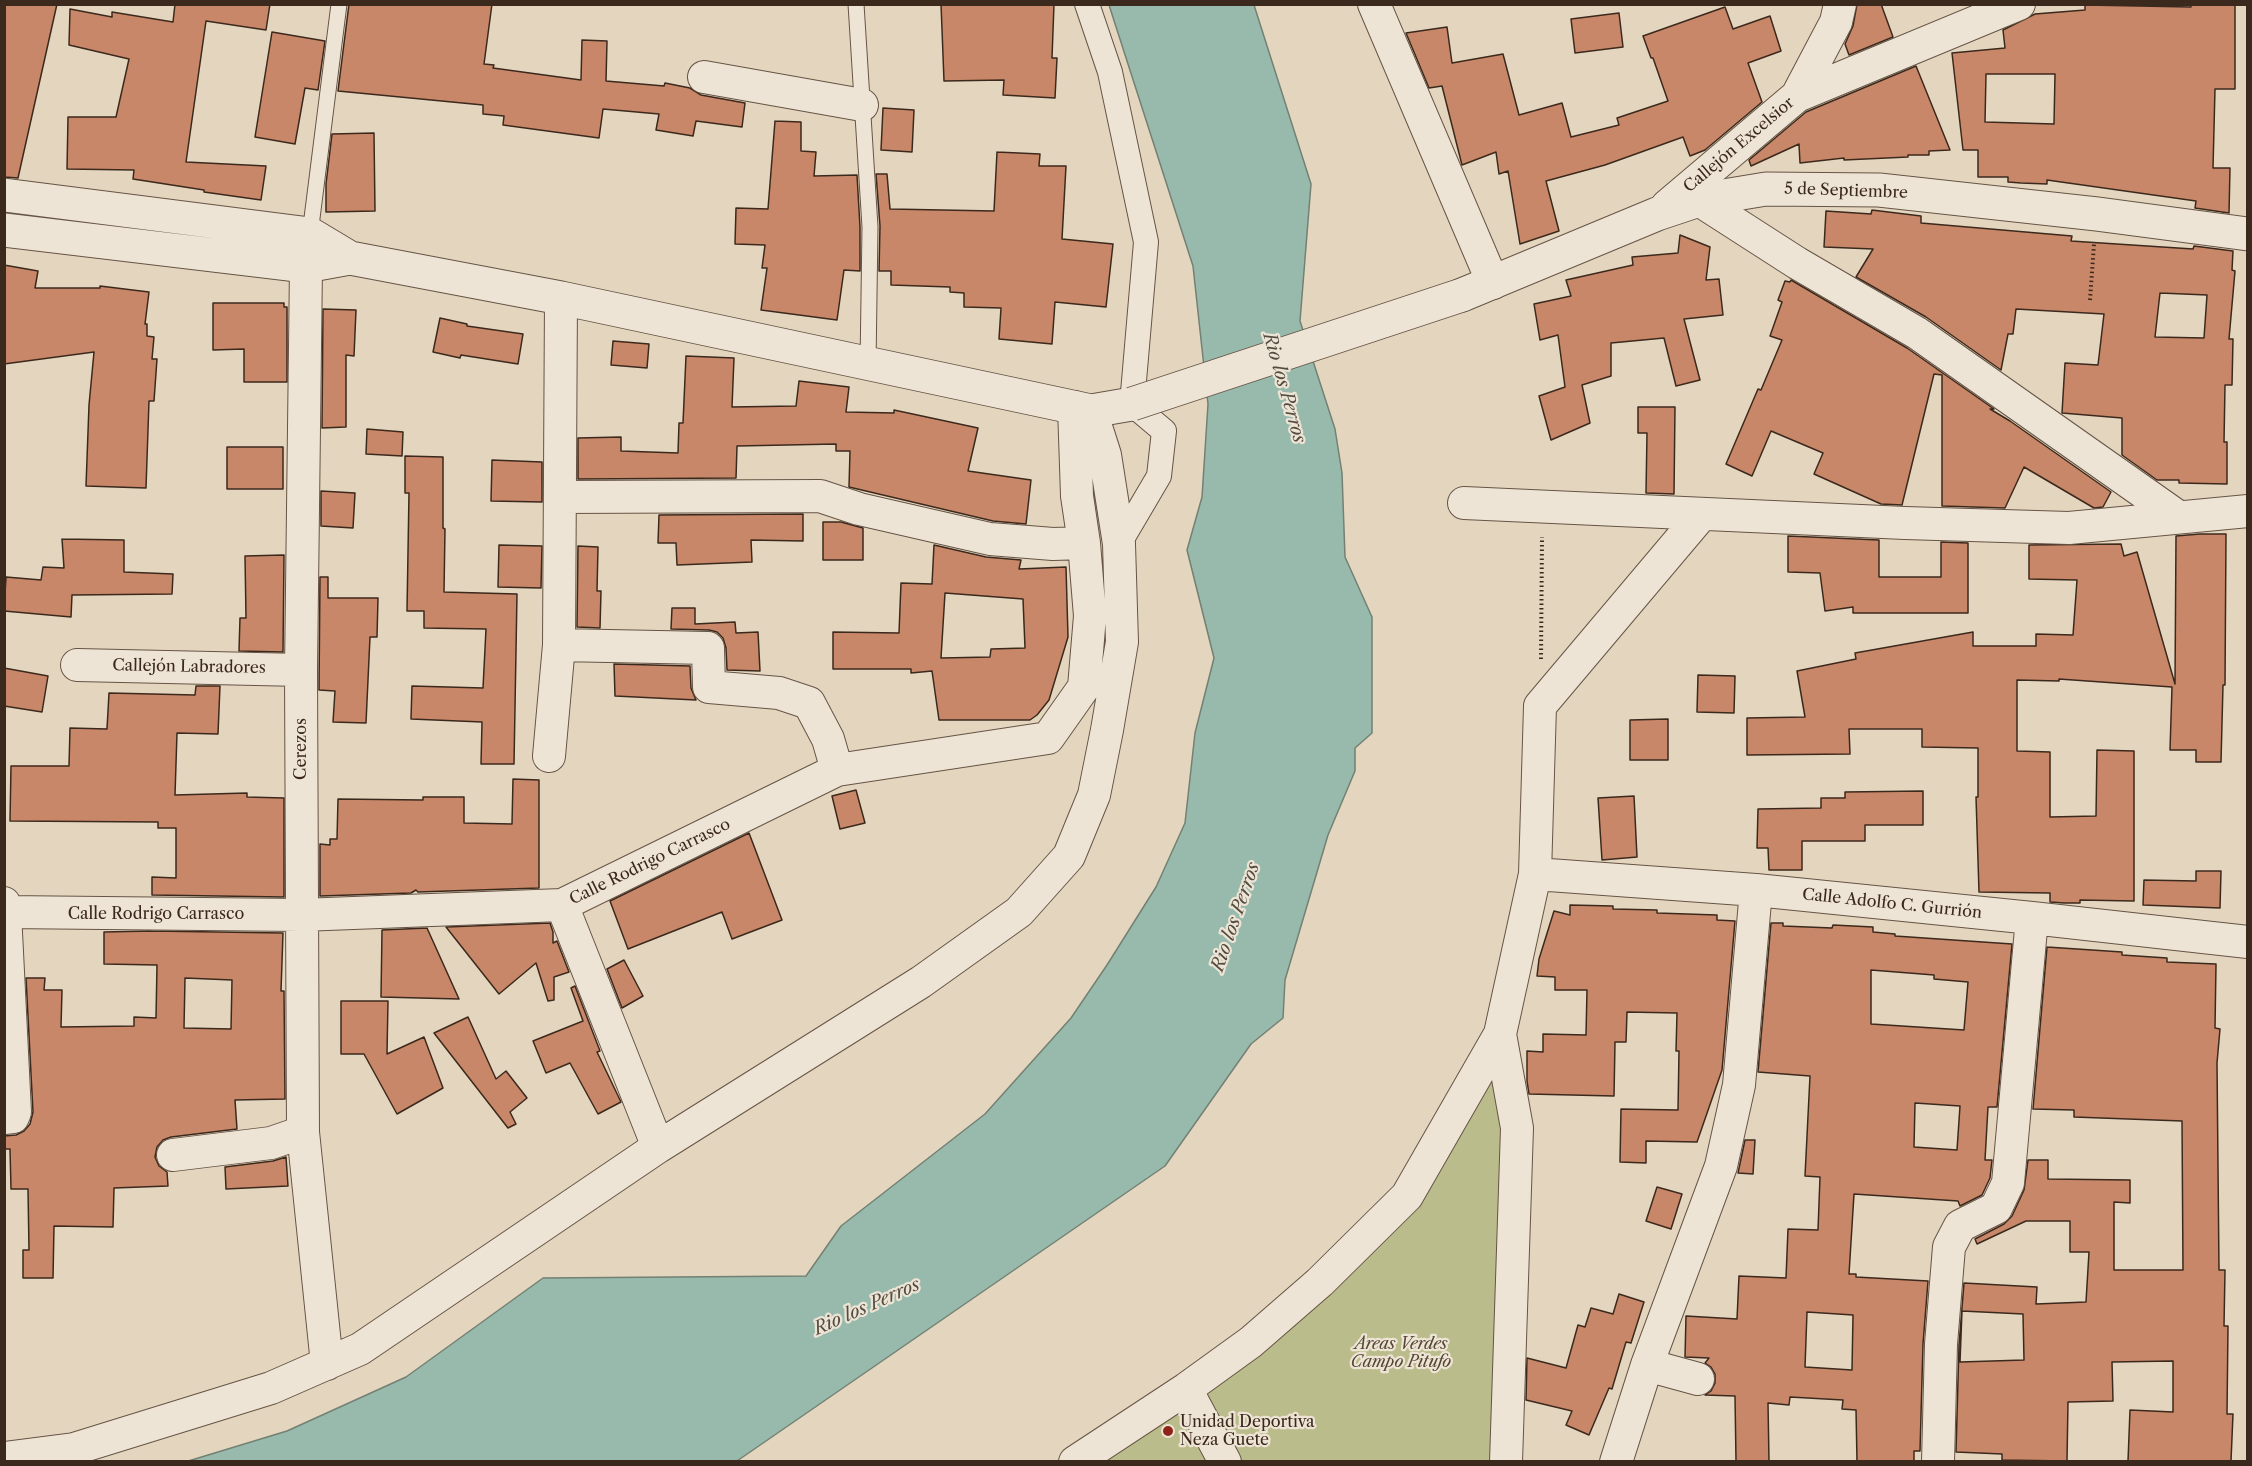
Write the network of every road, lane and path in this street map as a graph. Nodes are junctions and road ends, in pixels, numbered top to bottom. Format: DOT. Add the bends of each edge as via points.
graph roads {
  1 [pos="339,4"];
  2 [pos="856,4"];
  3 [pos="1087,4"];
  4 [pos="1374,4"];
  5 [pos="1840,4"];
  6 [pos="2019,4"];
  7 [pos="704,76"];
  8 [pos="1797,96"];
  9 [pos="862,105"];
  10 [pos="4,195"];
  11 [pos="1699,200"];
  12 [pos="1657,214"];
  13 [pos="2097,214"];
  14 [pos="4,230"];
  15 [pos="310,234"];
  16 [pos="2247,234"];
  17 [pos="350,258"];
  18 [pos="306,266"];
  19 [pos="1492,283"];
  20 [pos="561,298"];
  21 [pos="2090,300"];
  22 [pos="868,364"];
  23 [pos="1132,404"];
  24 [pos="1083,409"];
  25 [pos="560,497"];
  26 [pos="1464,503"];
  27 [pos="1542,506"];
  28 [pos="2247,511"];
  29 [pos="1702,514"];
  30 [pos="2177,516"];
  31 [pos="1084,543"];
  32 [pos="1119,544"];
  33 [pos="560,645"];
  34 [pos="77,665"];
  35 [pos="301,670"];
  36 [pos="1540,706"];
  37 [pos="549,756"];
  38 [pos="837,770"];
  39 [pos="1535,874"];
  40 [pos="1756,890"];
  41 [pos="4,903"];
  42 [pos="562,905"];
  43 [pos="5,912"];
  44 [pos="301,915"];
  45 [pos="2032,918"];
  46 [pos="2247,942"];
  47 [pos="1500,1034"];
  48 [pos="4,1118"];
  49 [pos="303,1132"];
  50 [pos="658,1147"];
  51 [pos="173,1155"];
  52 [pos="327,1364"];
  53 [pos="1647,1365"];
  54 [pos="1698,1379"];
  55 [pos="1186,1389"];
  56 [pos="4,1458"];
  57 [pos="1074,1461"];
  58 [pos="1225,1461"];
  59 [pos="1506,1461"];
  60 [pos="1616,1461"];
  61 [pos="1938,1461"];
  1 -- 15 [label="lane"];
  2 -- 9 [label="lane"];
  3 -- 23 [label="street" via="1110,72 1146,242"];
  4 -- 19 [label="street"];
  5 -- 8 [label="street, Callejón Excelsior" via="1836,22"];
  6 -- 8 [label="street"];
  7 -- 9 [label="street"];
  8 -- 12 [label="street, Callejón Excelsior"];
  9 -- 22 [label="lane" via="870,227"];
  10 -- 15 [label="street"];
  11 -- 12 [label="street, 5 de Septiembre"];
  11 -- 13 [label="street, 5 de Septiembre" via="1767,189 1879,190"];
  11 -- 30 [label="street" via="1917,333"];
  12 -- 19 [label="street, 5 de Septiembre"];
  13 -- 16 [label="street, 5 de Septiembre"];
  13 -- 21 [label="path"];
  14 -- 18 [label="street"];
  15 -- 17 [label="street"];
  15 -- 18 [label="street, Cerezos"];
  17 -- 18 [label="street"];
  17 -- 20 [label="street"];
  18 -- 35 [label="street, Cerezos"];
  19 -- 23 [label="street, 5 de Septiembre, bridge"];
  20 -- 22 [label="street"];
  20 -- 25 [label="street"];
  22 -- 24 [label="street"];
  23 -- 24 [label="street, 5 de Septiembre"];
  23 -- 32 [label="street" via="1164,431 1159,476"];
  24 -- 31 [label="street, Calle Rodrigo Carrasco" via="1077,496"];
  24 -- 32 [label="street" via="1105,455"];
  25 -- 31 [label="street" via="820,496 859,509 990,539"];
  25 -- 33 [label="street"];
  26 -- 27 [label="street"];
  27 -- 29 [label="street"];
  27 -- 36 [label="path"];
  28 -- 30 [label="street"];
  29 -- 30 [label="street" via="2070,528"];
  29 -- 36 [label="street"];
  31 -- 38 [label="street, Calle Rodrigo Carrasco" via="1090,616 1084,687 1048,738"];
  32 -- 50 [label="street" via="1122,642 1094,795 1069,856 1019,912 970,949"];
  33 -- 37 [label="street"];
  33 -- 38 [label="street" via="708,648 709,687 779,693 809,704 828,739"];
  34 -- 35 [label="street, Callejón Labradores"];
  35 -- 44 [label="street, Cerezos"];
  36 -- 39 [label="street"];
  38 -- 42 [label="street, Calle Rodrigo Carrasco"];
  39 -- 40 [label="street, Calle Adolfo C. Gurrión"];
  39 -- 47 [label="street"];
  40 -- 45 [label="street, Calle Adolfo C. Gurrión"];
  40 -- 53 [label="street" via="1737,1096 1720,1166"];
  41 -- 43 [label="street"];
  42 -- 44 [label="street, Calle Rodrigo Carrasco"];
  42 -- 50 [label="street"];
  43 -- 44 [label="street, Calle Rodrigo Carrasco"];
  43 -- 48 [label="street" via="15,1112 13,1117"];
  44 -- 49 [label="street, Cerezos"];
  45 -- 46 [label="street, Calle Adolfo C. Gurrión"];
  45 -- 61 [label="street" via="2008,1183 1996,1208 1960,1226 1949,1247 1941,1344"];
  47 -- 55 [label="street" via="1407,1196 1312,1289 1251,1342"];
  47 -- 59 [label="street" via="1517,1128"];
  49 -- 51 [label="street" via="271,1143"];
  49 -- 52 [label="street, Cerezos"];
  50 -- 52 [label="street" via="360,1349"];
  52 -- 56 [label="street" via="271,1388 74,1449"];
  53 -- 54 [label="street"];
  53 -- 60 [label="street"];
  55 -- 57 [label="street"];
  55 -- 58 [label="street"];
}
